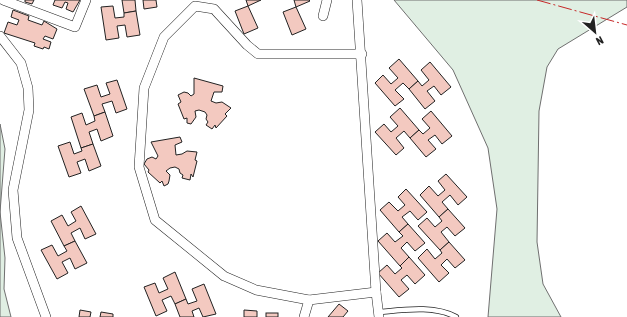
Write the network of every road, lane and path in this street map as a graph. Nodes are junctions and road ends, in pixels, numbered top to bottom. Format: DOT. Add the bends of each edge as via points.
graph roads {
  1 [pos="3,0"];
  2 [pos="86,0"];
  3 [pos="327,0"];
  4 [pos="357,0"];
  5 [pos="324,16"];
  6 [pos="0,36"];
  7 [pos="362,54"];
  8 [pos="376,292"];
  9 [pos="309,300"];
  10 [pos="379,314"];
  11 [pos="46,317"];
  12 [pos="304,317"];
  13 [pos="456,317"];
  1 -- 2 [label="street" via="75,27"];
  3 -- 5 [label="street"];
  4 -- 7 [label="street"];
  6 -- 11 [label="street" via="21,63 28,88 29,110 13,190 17,238"];
  7 -- 8 [label="street"];
  7 -- 9 [label="street" via="258,54 214,9 195,6 164,37 144,88 139,167 155,220 224,276 256,290"];
  8 -- 9 [label="street"];
  8 -- 10 [label="street"];
  9 -- 12 [label="street"];
  10 -- 13 [label="lane" via="423,310"];
}
